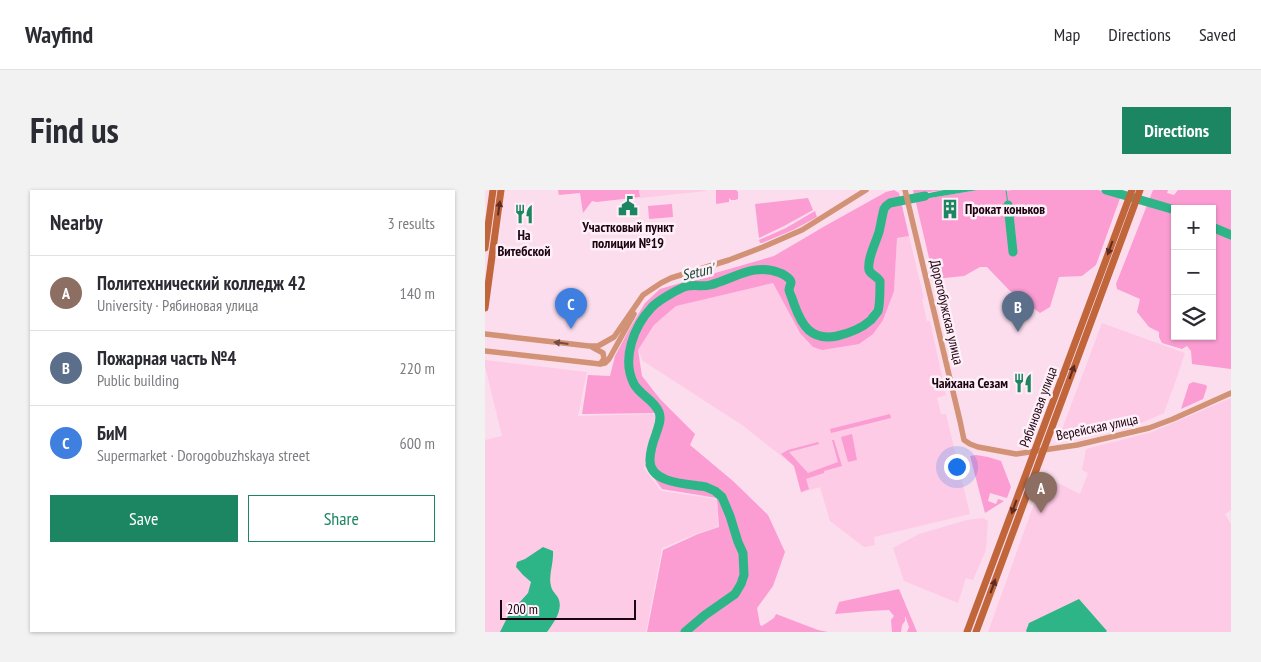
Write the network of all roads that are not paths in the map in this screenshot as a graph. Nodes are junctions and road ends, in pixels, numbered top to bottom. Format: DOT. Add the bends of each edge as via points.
graph roads {
  1 [pos="493,190"];
  2 [pos="501,190"];
  3 [pos="866,190"];
  4 [pos="1131,190"];
  5 [pos="1140,190"];
  6 [pos="906,192"];
  7 [pos="1131,204"];
  8 [pos="485,248"];
  9 [pos="654,289"];
  10 [pos="485,308"];
  11 [pos="485,334"];
  12 [pos="589,346"];
  13 [pos="485,351"];
  14 [pos="601,364"];
  15 [pos="1231,393"];
  16 [pos="964,440"];
  17 [pos="1039,451"];
  18 [pos="967,632"];
  19 [pos="976,632"];
  1 -- 8 [label="main road"];
  10 -- 2 [label="main road, one-way"];
  3 -- 9 [label="street" via="802,230 729,260 671,278"];
  4 -- 7 [label="main road, Рябиновая улица"];
  5 -- 7 [label="main road, Рябиновая улица"];
  6 -- 16 [label="street, Дорогобужская улица"];
  7 -- 17 [label="main road, Рябиновая улица"];
  9 -- 12 [label="street" via="643,295 614,337 598,346"];
  9 -- 14 [label="street" via="639,305 609,359"];
  12 -- 11 [label="street, one-way"];
  12 -- 14 [label="street" via="603,353"];
  13 -- 14 [label="street"];
  15 -- 17 [label="street, Верейская улица" via="1149,428 1077,446"];
  16 -- 17 [label="street, Верейская улица" via="1001,452"];
  17 -- 18 [label="main road, Рябиновая улица, one-way"];
  19 -- 17 [label="main road, Рябиновая улица, one-way"];
}
